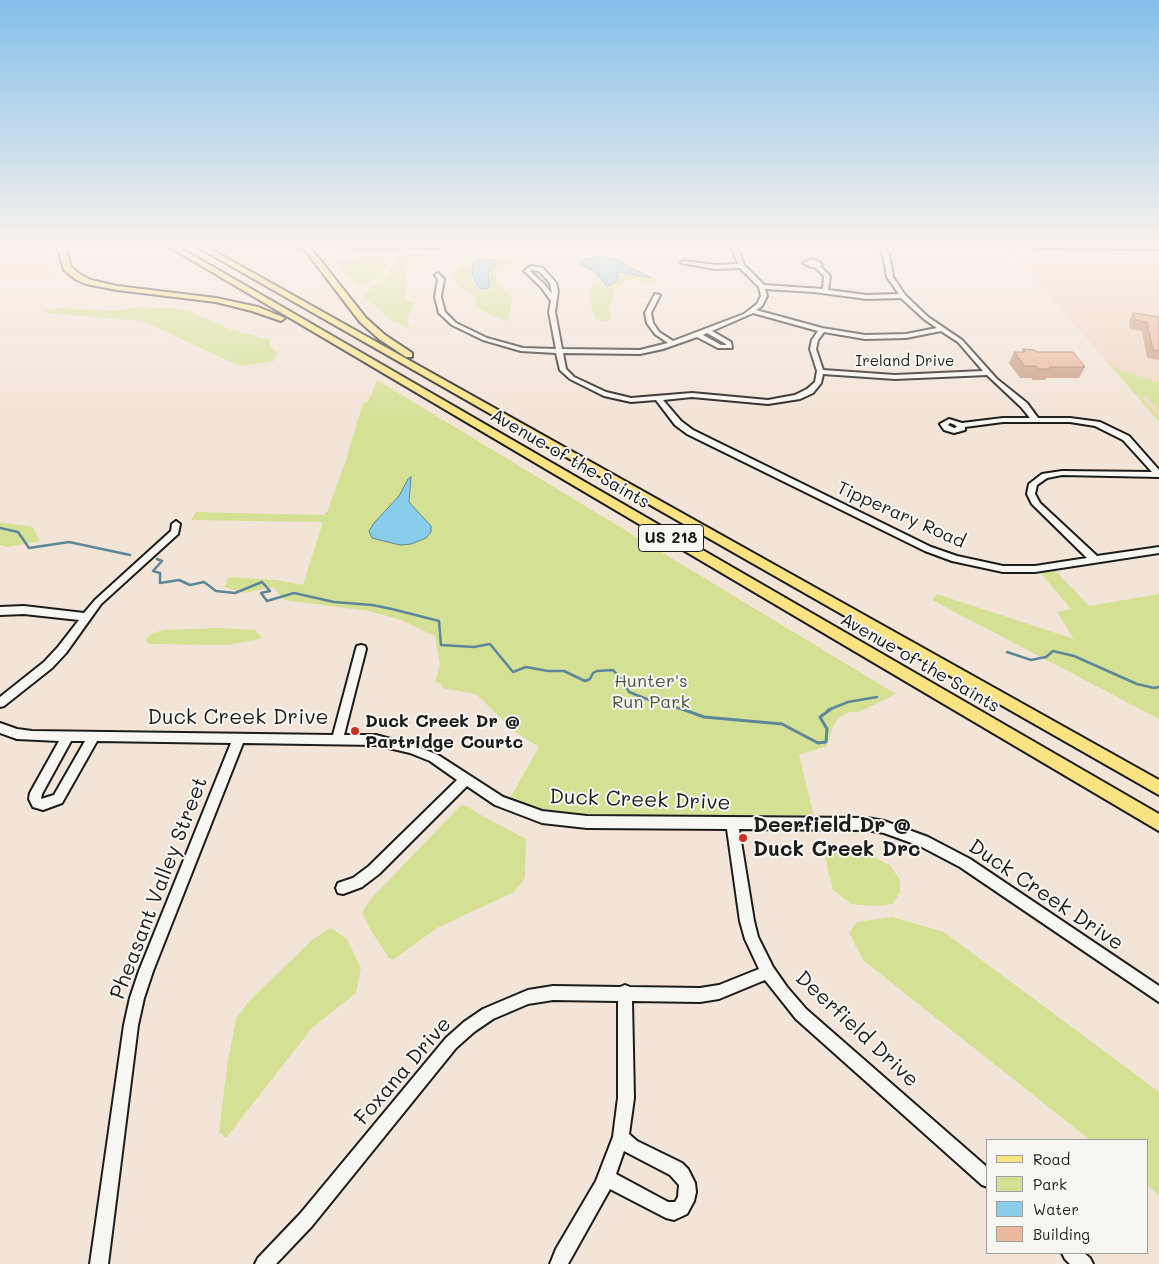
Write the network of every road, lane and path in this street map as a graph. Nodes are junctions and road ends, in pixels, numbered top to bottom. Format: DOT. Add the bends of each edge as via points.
graph roads {
  1 [pos="237,305"];
  2 [pos="271,305"];
  3 [pos="304,305"];
  4 [pos="353,305"];
  5 [pos="440,305"];
  6 [pos="552,305"];
  7 [pos="652,305"];
  8 [pos="758,305"];
  9 [pos="912,305"];
  10 [pos="752,311"];
  11 [pos="943,329"];
  12 [pos="822,330"];
  13 [pos="707,331"];
  14 [pos="697,334"];
  15 [pos="673,344"];
  16 [pos="560,352"];
  17 [pos="820,372"];
  18 [pos="989,373"];
  19 [pos="658,398"];
  20 [pos="434,400"];
  21 [pos="508,420"];
  22 [pos="1036,420"];
  23 [pos="961,425"];
  24 [pos="1158,474"];
  25 [pos="176,524"];
  26 [pos="1159,550"];
  27 [pos="1095,560"];
  28 [pos="0,611"];
  29 [pos="86,617"];
  30 [pos="361,649"];
  31 [pos="0,703"];
  32 [pos="0,728"];
  33 [pos="68,736"];
  34 [pos="94,736"];
  35 [pos="239,738"];
  36 [pos="338,738"];
  37 [pos="466,779"];
  38 [pos="1159,788"];
  39 [pos="1159,823"];
  40 [pos="732,824"];
  41 [pos="343,888"];
  42 [pos="768,972"];
  43 [pos="625,992"];
  44 [pos="1159,995"];
  45 [pos="621,1136"];
  46 [pos="986,1177"];
  47 [pos="607,1178"];
  48 [pos="1072,1254"];
  49 [pos="99,1264"];
  50 [pos="264,1264"];
  51 [pos="559,1264"];
  52 [pos="1084,1264"];
  1 -- 20 [label="highway" via="266,312 308,331"];
  2 -- 20 [label="highway, Avenue of the Saints / US 218"];
  3 -- 21 [label="highway, Avenue of the Saints / US 218"];
  4 -- 21 [label="highway" via="371,327 392,344"];
  5 -- 16 [label="street" via="442,313 454,324 485,338 516,349"];
  6 -- 16 [label="street"];
  7 -- 15 [label="street" via="648,313 650,323 657,333"];
  8 -- 10 [label="street"];
  9 -- 11 [label="street"];
  10 -- 12 [label="street"];
  10 -- 13 [label="street"];
  11 -- 12 [label="street" via="879,337"];
  11 -- 18 [label="street" via="960,341"];
  12 -- 17 [label="street" via="813,349"];
  13 -- 14 [label="street"];
  13 -- 14 [label="street" via="729,343 730,347 720,347"];
  14 -- 15 [label="street"];
  15 -- 16 [label="street" via="632,353"];
  16 -- 19 [label="street" via="561,366 566,373 600,392 631,400"];
  17 -- 18 [label="street, Ireland Drive" via="895,377"];
  17 -- 19 [label="street" via="815,387 788,400 758,402 692,395"];
  18 -- 22 [label="street" via="1024,404"];
  19 -- 27 [label="street, Tipperary Road" via="678,423 690,432 942,554 984,566 1022,569"];
  20 -- 39 [label="highway, Avenue of the Saints / US 218"];
  21 -- 38 [label="highway, Avenue of the Saints / US 218"];
  22 -- 23 [label="street" via="994,420"];
  22 -- 24 [label="street" via="1083,421 1108,428 1126,438"];
  24 -- 27 [label="street" via="1062,473 1045,476 1032,484 1031,494 1036,504"];
  25 -- 29 [label="street" via="175,532 113,586"];
  26 -- 27 [label="street, Tipperary Road"];
  28 -- 29 [label="street" via="24,610"];
  29 -- 31 [label="street" via="48,665"];
  30 -- 36 [label="street"];
  32 -- 33 [label="street, Duck Creek Drive" via="17,734"];
  33 -- 34 [label="street, Duck Creek Drive"];
  33 -- 34 [label="street" via="36,793 37,803 43,805 58,799"];
  34 -- 35 [label="street, Duck Creek Drive"];
  35 -- 36 [label="street, Duck Creek Drive"];
  35 -- 49 [label="street, Pheasant Valley Street" via="137,998"];
  36 -- 37 [label="street, Duck Creek Drive" via="376,740 412,749 434,758"];
  37 -- 40 [label="street, Duck Creek Drive" via="499,801 542,817 587,822"];
  37 -- 41 [label="street" via="374,870 357,883"];
  40 -- 42 [label="street, Deerfield Drive" via="747,921"];
  40 -- 44 [label="street, Duck Creek Drive" via="867,824 904,833 965,863"];
  42 -- 43 [label="street, Foxana Drive" via="719,992"];
  42 -- 46 [label="street, Deerfield Drive" via="801,1014"];
  43 -- 45 [label="street" via="626,1098"];
  43 -- 50 [label="street, Foxana Drive" via="573,991 528,997 488,1014 469,1027 435,1061 306,1220"];
  45 -- 47 [label="street"];
  45 -- 47 [label="street" via="631,1147 676,1169 686,1183 686,1201 681,1208 666,1210"];
  47 -- 51 [label="street"];
  48 -- 52 [label="street"];
}
